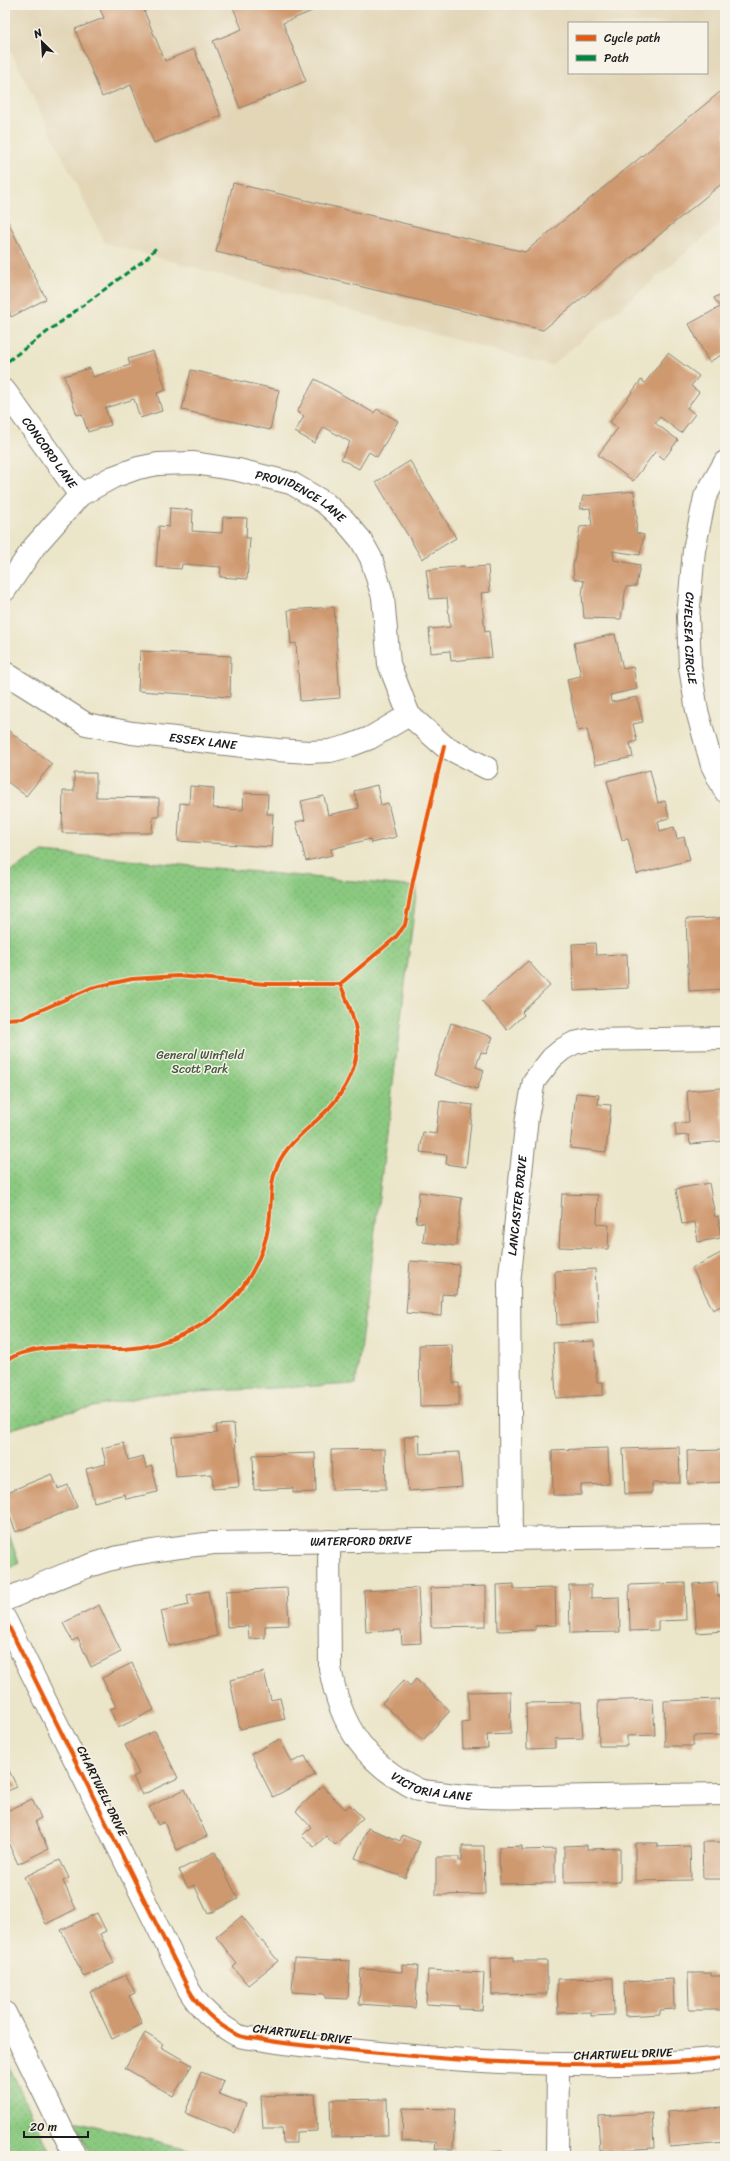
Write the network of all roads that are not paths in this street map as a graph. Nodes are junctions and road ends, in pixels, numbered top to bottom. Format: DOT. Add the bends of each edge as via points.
graph roads {
  1 [pos="5,392"];
  2 [pos="725,462"];
  3 [pos="80,494"];
  4 [pos="5,590"];
  5 [pos="5,673"];
  6 [pos="409,716"];
  7 [pos="487,768"];
  8 [pos="725,791"];
  9 [pos="725,1038"];
  10 [pos="725,1536"];
  11 [pos="511,1539"];
  12 [pos="328,1541"];
  13 [pos="5,1600"];
  14 [pos="5,1619"];
  15 [pos="725,1794"];
  16 [pos="5,2013"];
  17 [pos="725,2058"];
  18 [pos="558,2066"];
  19 [pos="75,2156"];
  20 [pos="558,2156"];
  1 -- 3 [label="street, CONCORD LANE"];
  2 -- 8 [label="street, CHELSEA CIRCLE" via="705,496 694,550 688,623 690,667 697,711 712,765"];
  3 -- 4 [label="street, PROVIDENCE LANE" via="34,547"];
  3 -- 6 [label="street, PROVIDENCE LANE" via="138,468 158,464 194,463 238,470 291,483 325,503 361,540 371,558 383,597 389,664"];
  5 -- 6 [label="street, ESSEX LANE" via="86,724 132,733 276,750 330,751 370,738"];
  6 -- 7 [label="street, PROVIDENCE LANE" via="444,746"];
  9 -- 11 [label="street, LANCASTER DRIVE" via="588,1040 563,1049 552,1058 534,1081 527,1117 509,1284"];
  10 -- 11 [label="street, WATERFORD DRIVE"];
  11 -- 12 [label="street, WATERFORD DRIVE"];
  12 -- 13 [label="street, WATERFORD DRIVE" via="213,1543 151,1550 81,1568"];
  12 -- 15 [label="street, VICTORIA LANE" via="330,1668 334,1688 339,1707 351,1732 364,1750 382,1766 420,1790 464,1797"];
  14 -- 18 [label="street, CHARTWELL DRIVE" via="189,1990 196,2002 213,2018 238,2036 277,2043 421,2058"];
  16 -- 19 [label="street"];
  17 -- 18 [label="street, CHARTWELL DRIVE"];
  18 -- 20 [label="street"];
}
